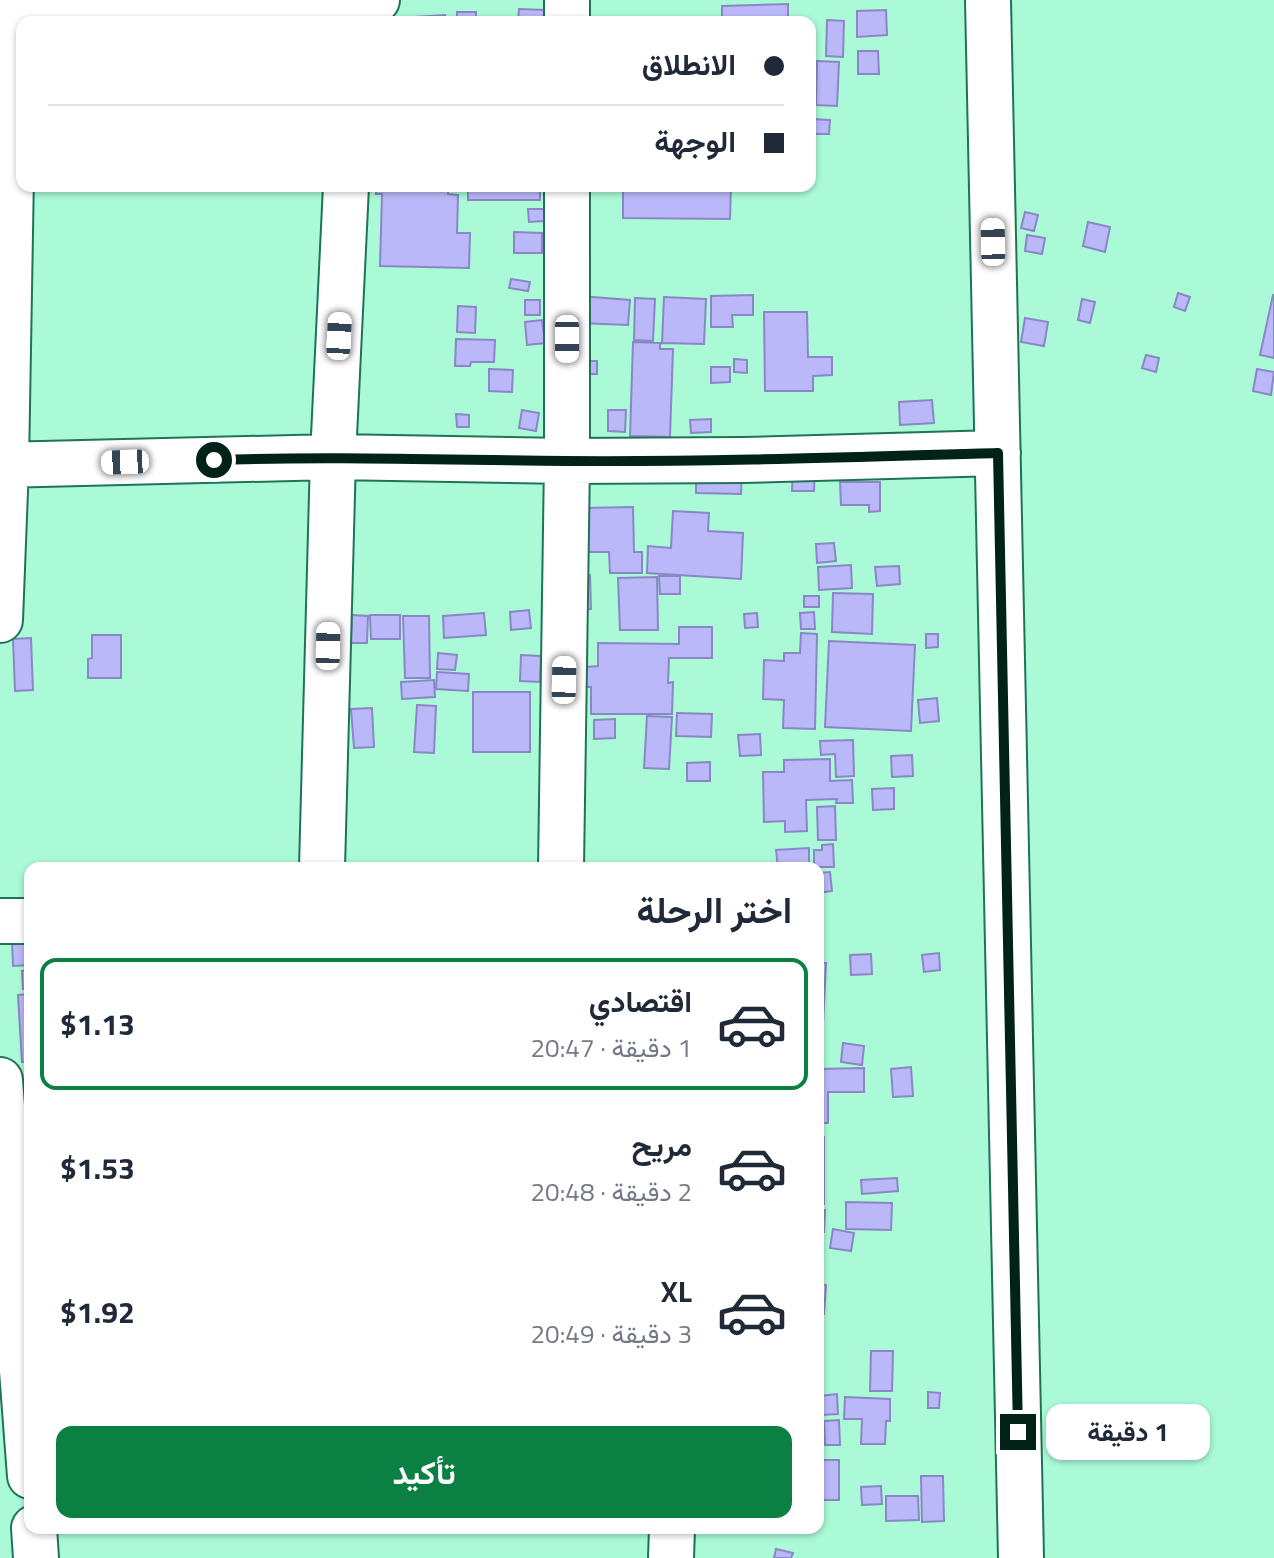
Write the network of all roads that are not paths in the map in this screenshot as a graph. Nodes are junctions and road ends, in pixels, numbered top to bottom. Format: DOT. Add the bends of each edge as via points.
graph roads {
  1 [pos="355,0"];
  2 [pos="377,0"];
  3 [pos="988,0"];
  4 [pos="9,6"];
  5 [pos="346,192"];
  6 [pos="567,192"];
  7 [pos="998,453"];
  8 [pos="333,457"];
  9 [pos="567,461"];
  10 [pos="3,465"];
  11 [pos="0,620"];
  12 [pos="322,862"];
  13 [pos="561,862"];
  14 [pos="0,921"];
  15 [pos="24,921"];
  16 [pos="0,1080"];
  17 [pos="24,1355"];
  18 [pos="34,1534"];
  19 [pos="672,1534"];
  20 [pos="36,1558"];
  21 [pos="671,1558"];
  22 [pos="1021,1558"];
  1 -- 2 [label="street"];
  1 -- 4 [label="street"];
  3 -- 7 [label="street"];
  4 -- 10 [label="street"];
  5 -- 8 [label="street"];
  6 -- 9 [label="street"];
  7 -- 9 [label="street"];
  7 -- 22 [label="street"];
  8 -- 9 [label="street"];
  8 -- 10 [label="street"];
  8 -- 12 [label="street"];
  9 -- 13 [label="street"];
  10 -- 11 [label="street"];
  14 -- 15 [label="street"];
  16 -- 17 [label="street"];
  18 -- 20 [label="street"];
  19 -- 21 [label="street"];
}
